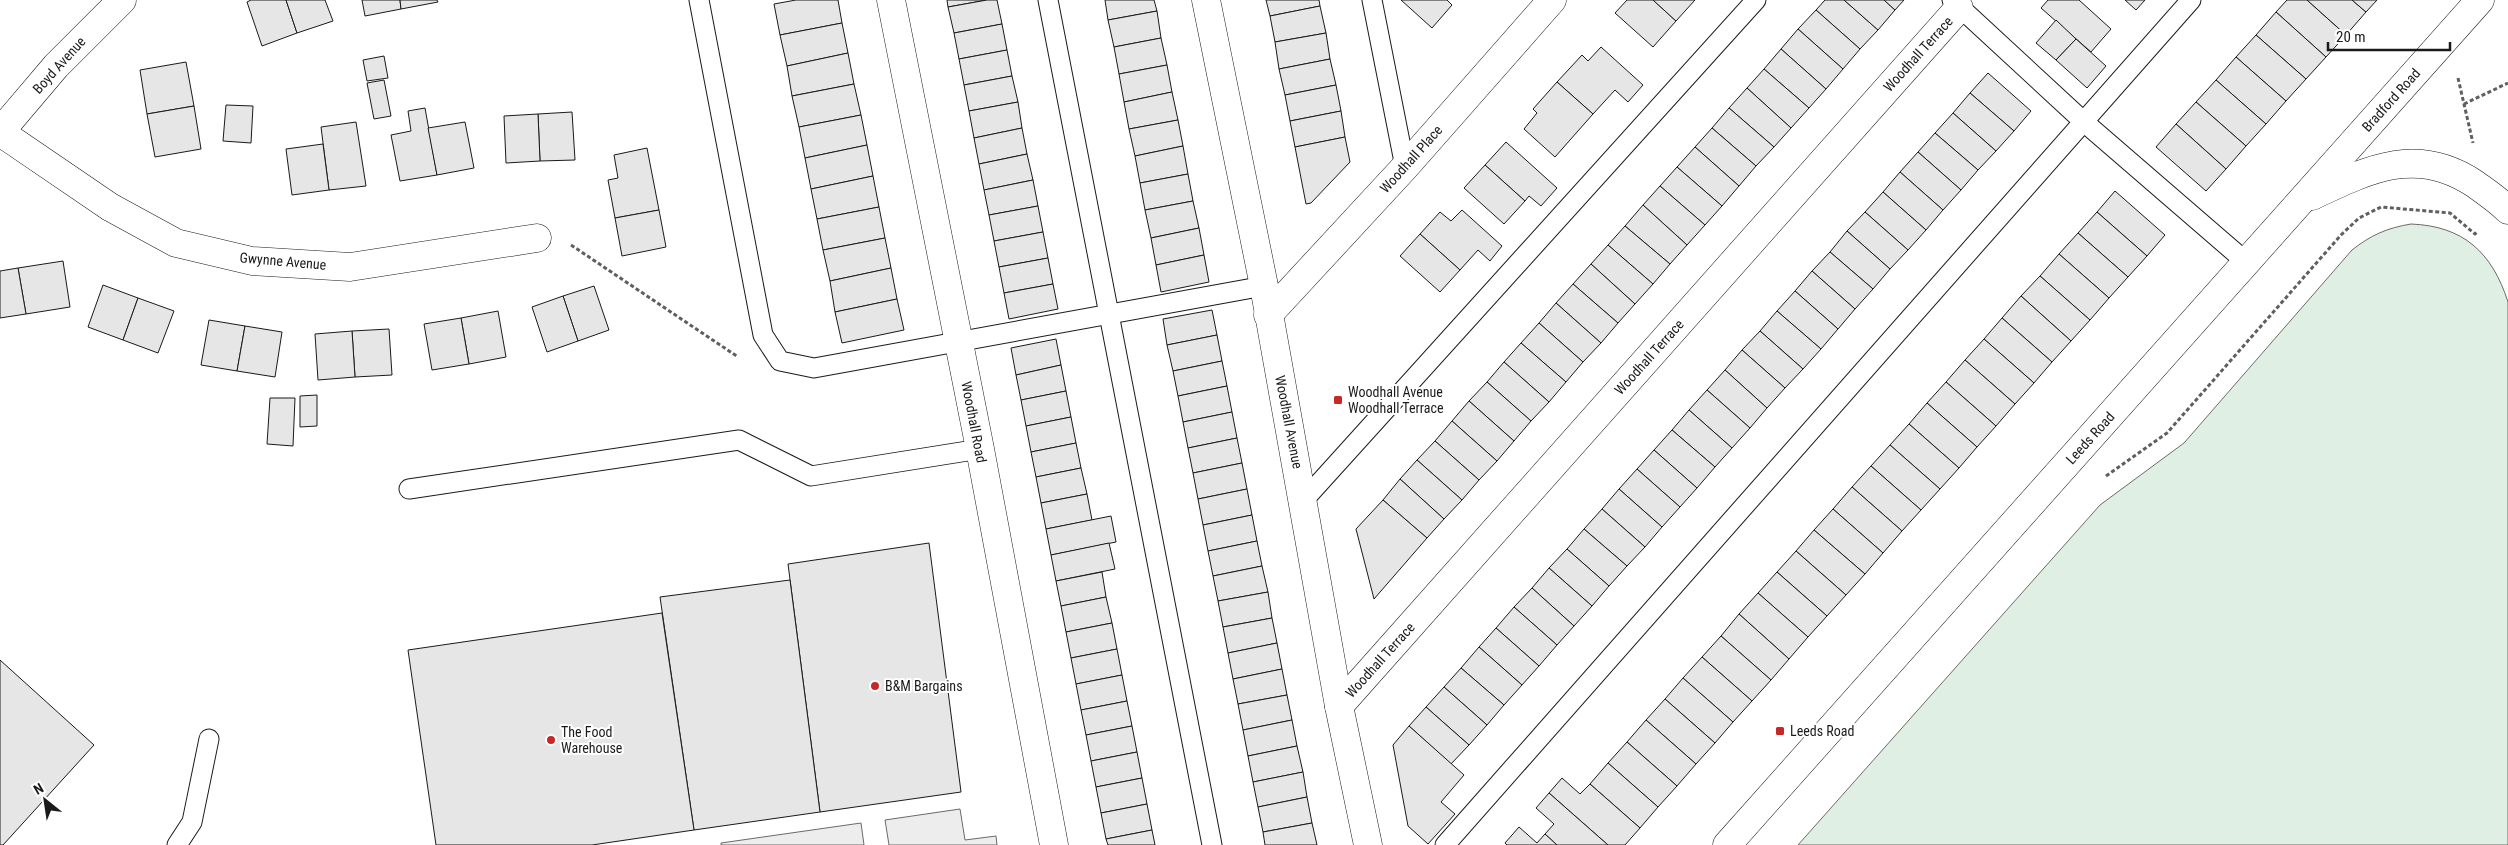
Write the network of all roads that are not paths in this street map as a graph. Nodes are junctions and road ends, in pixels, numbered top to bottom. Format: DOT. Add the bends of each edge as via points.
graph roads {
  1 [pos="122,0"];
  2 [pos="699,0"];
  3 [pos="891,0"];
  4 [pos="1048,0"];
  5 [pos="1206,0"];
  6 [pos="1372,0"];
  7 [pos="1552,0"];
  8 [pos="1756,0"];
  9 [pos="2191,0"];
  10 [pos="2480,0"];
  11 [pos="1955,4"];
  12 [pos="2084,122"];
  13 [pos="0,132"];
  14 [pos="1405,167"];
  15 [pos="2302,200"];
  16 [pos="2508,210"];
  17 [pos="537,238"];
  18 [pos="2246,262"];
  19 [pos="1264,286"];
  20 [pos="1268,315"];
  21 [pos="1109,316"];
  22 [pos="959,343"];
  23 [pos="980,449"];
  24 [pos="409,489"];
  25 [pos="1304,501"];
  26 [pos="1339,706"];
  27 [pos="209,739"];
  28 [pos="178,845"];
  29 [pos="1054,845"];
  30 [pos="1212,845"];
  31 [pos="1368,845"];
  32 [pos="1445,845"];
  33 [pos="1726,845"];
  1 -- 13 [label="main road, Boyd Avenue" via="56,66"];
  2 -- 22 [label="lane" via="763,335 780,361 814,368"];
  3 -- 22 [label="main road, Woodhall Road"];
  4 -- 21 [label="lane"];
  5 -- 19 [label="main road, Woodhall Avenue"];
  6 -- 14 [label="lane"];
  7 -- 14 [label="main road, Woodhall Place"];
  8 -- 25 [label="lane"];
  9 -- 12 [label="lane"];
  10 -- 15 [label="main road, Bradford Road"];
  11 -- 12 [label="lane"];
  11 -- 26 [label="main road, Woodhall Terrace"];
  12 -- 18 [label="lane"];
  12 -- 32 [label="lane"];
  13 -- 17 [label="main road, Gwynne Avenue" via="110,207 176,243 252,261 350,266"];
  14 -- 20 [label="main road, Woodhall Place"];
  15 -- 16 [label="main road, Leeds Road" via="2385,166 2419,163 2446,168 2487,192"];
  15 -- 18 [label="main road, Leeds Road"];
  18 -- 33 [label="main road, Leeds Road"];
  19 -- 20 [label="main road, Woodhall Avenue"];
  19 -- 21 [label="lane"];
  20 -- 25 [label="main road, Woodhall Avenue"];
  21 -- 22 [label="lane"];
  21 -- 30 [label="lane"];
  22 -- 23 [label="main road, Woodhall Road"];
  23 -- 24 [label="lane" via="812,476 738,440"];
  23 -- 29 [label="main road, Woodhall Road"];
  25 -- 26 [label="main road, Woodhall Avenue"];
  26 -- 31 [label="main road, Woodhall Avenue"];
  27 -- 28 [label="lane" via="192,822"];
}
